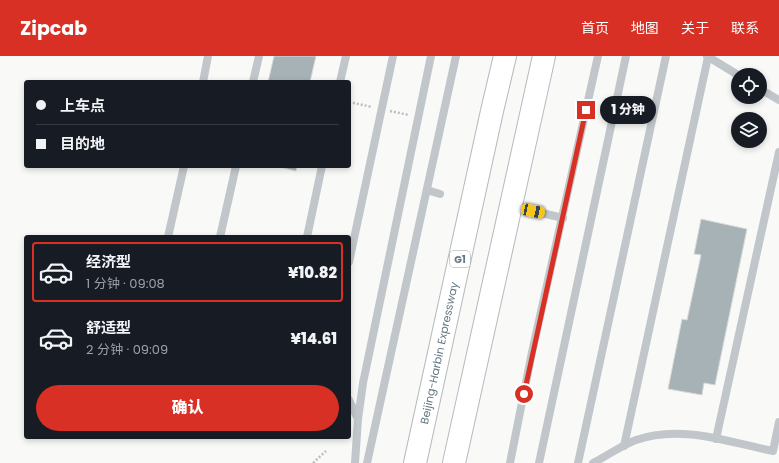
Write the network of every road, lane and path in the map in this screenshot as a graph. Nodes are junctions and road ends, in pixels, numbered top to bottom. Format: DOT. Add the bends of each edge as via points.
graph roads {
  1 [pos="208,56"];
  2 [pos="259,56"];
  3 [pos="346,56"];
  4 [pos="393,56"];
  5 [pos="431,56"];
  6 [pos="456,56"];
  7 [pos="505,56"];
  8 [pos="544,56"];
  9 [pos="598,56"];
  10 [pos="626,56"];
  11 [pos="666,56"];
  12 [pos="708,56"];
  13 [pos="731,71"];
  14 [pos="203,80"];
  15 [pos="254,80"];
  16 [pos="340,80"];
  17 [pos="767,93"];
  18 [pos="779,100"];
  19 [pos="779,152"];
  20 [pos="184,168"];
  21 [pos="236,168"];
  22 [pos="322,168"];
  23 [pos="427,190"];
  24 [pos="440,194"];
  25 [pos="533,211"];
  26 [pos="563,218"];
  27 [pos="168,235"];
  28 [pos="220,235"];
  29 [pos="307,235"];
  30 [pos="351,253"];
  31 [pos="351,404"];
  32 [pos="358,419"];
  33 [pos="779,422"];
  34 [pos="716,439"];
  35 [pos="624,446"];
  36 [pos="326,451"];
  37 [pos="313,463"];
  38 [pos="355,463"];
  39 [pos="367,463"];
  40 [pos="415,463"];
  41 [pos="454,463"];
  42 [pos="510,463"];
  43 [pos="539,463"];
  44 [pos="578,463"];
  45 [pos="593,463"];
  1 -- 14 [label="lane"];
  2 -- 15 [label="lane"];
  3 -- 16 [label="lane"];
  4 -- 30 [label="lane"];
  5 -- 32 [label="lane" via="363,383"];
  6 -- 23 [label="lane"];
  7 -- 40 [label="highway, Beijing-Harbin Expressway / G1"];
  8 -- 41 [label="highway"];
  9 -- 26 [label="lane"];
  10 -- 43 [label="lane"];
  11 -- 44 [label="lane"];
  12 -- 13 [label="lane"];
  12 -- 35 [label="lane"];
  17 -- 18 [label="lane"];
  19 -- 34 [label="lane"];
  20 -- 27 [label="lane"];
  21 -- 28 [label="lane"];
  22 -- 29 [label="lane"];
  23 -- 24 [label="lane"];
  23 -- 39 [label="lane"];
  25 -- 26 [label="lane"];
  26 -- 42 [label="lane"];
  31 -- 32 [label="lane"];
  32 -- 38 [label="lane"];
  33 -- 34 [label="lane" via="773,451"];
  34 -- 35 [label="lane" via="675,433 646,437"];
  35 -- 45 [label="lane"];
  36 -- 37 [label="path"];
}
